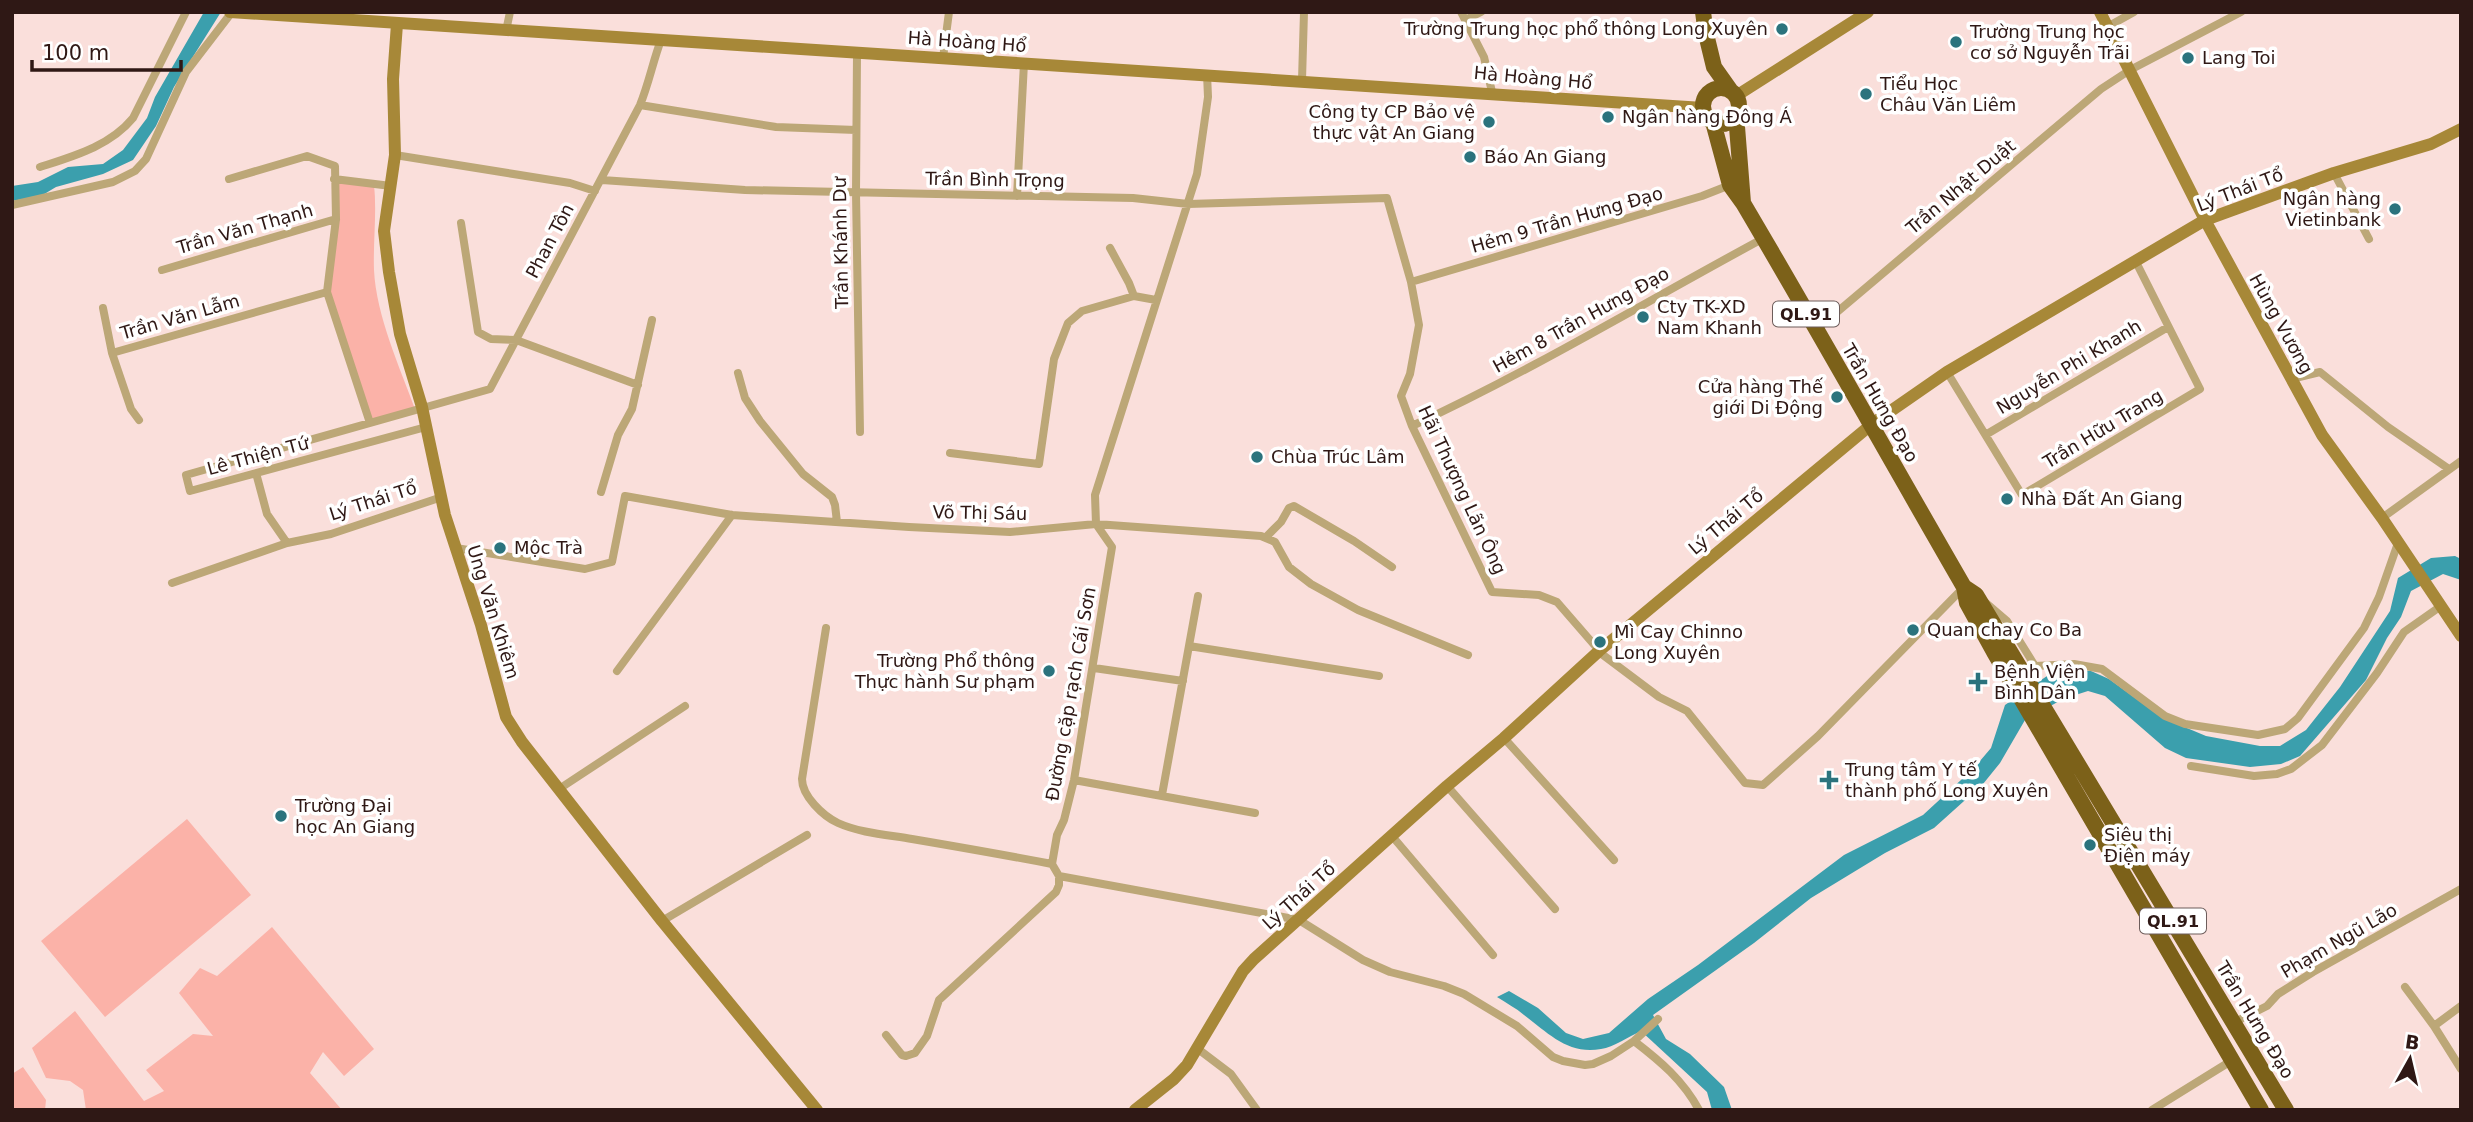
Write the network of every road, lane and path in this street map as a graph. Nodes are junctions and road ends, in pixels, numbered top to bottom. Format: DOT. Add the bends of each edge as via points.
graph roads {
  1 [pos="186,12"];
  2 [pos="231,12"];
  3 [pos="510,12"];
  4 [pos="949,12"];
  5 [pos="1304,12"];
  6 [pos="1481,12"];
  7 [pos="1703,12"];
  8 [pos="1868,12"];
  9 [pos="2100,12"];
  10 [pos="2134,12"];
  11 [pos="2241,12"];
  12 [pos="1463,16"];
  13 [pos="397,24"];
  14 [pos="2107,27"];
  15 [pos="506,31"];
  16 [pos="661,40"];
  17 [pos="857,54"];
  18 [pos="943,58"];
  19 [pos="1024,63"];
  20 [pos="2130,70"];
  21 [pos="1207,74"];
  22 [pos="1301,80"];
  23 [pos="1492,92"];
  24 [pos="1734,94"];
  25 [pos="1704,102"];
  26 [pos="640,105"];
  27 [pos="1736,114"];
  28 [pos="1713,122"];
  29 [pos="2461,129"];
  30 [pos="856,130"];
  31 [pos="395,155"];
  32 [pos="40,167"];
  33 [pos="2334,173"];
  34 [pos="229,179"];
  35 [pos="334,179"];
  36 [pos="601,180"];
  37 [pos="1730,185"];
  38 [pos="391,186"];
  39 [pos="595,191"];
  40 [pos="856,193"];
  41 [pos="1017,196"];
  42 [pos="1387,198"];
  43 [pos="1743,203"];
  44 [pos="1188,204"];
  45 [pos="12,205"];
  46 [pos="336,219"];
  47 [pos="2205,220"];
  48 [pos="461,223"];
  49 [pos="1764,239"];
  50 [pos="2369,239"];
  51 [pos="1110,248"];
  52 [pos="2136,261"];
  53 [pos="162,270"];
  54 [pos="1411,282"];
  55 [pos="327,292"];
  56 [pos="1134,296"];
  57 [pos="1156,300"];
  58 [pos="103,309"];
  59 [pos="652,320"];
  60 [pos="2168,327"];
  61 [pos="1816,331"];
  62 [pos="516,340"];
  63 [pos="112,353"];
  64 [pos="1947,372"];
  65 [pos="738,373"];
  66 [pos="2291,379"];
  67 [pos="638,385"];
  68 [pos="422,407"];
  69 [pos="139,419"];
  70 [pos="370,423"];
  71 [pos="1872,424"];
  72 [pos="1412,426"];
  73 [pos="426,427"];
  74 [pos="860,432"];
  75 [pos="1987,434"];
  76 [pos="950,453"];
  77 [pos="2461,461"];
  78 [pos="2449,469"];
  79 [pos="256,473"];
  80 [pos="601,492"];
  81 [pos="442,497"];
  82 [pos="732,516"];
  83 [pos="2382,519"];
  84 [pos="837,522"];
  85 [pos="1096,524"];
  86 [pos="1266,537"];
  87 [pos="287,543"];
  88 [pos="2400,545"];
  89 [pos="456,548"];
  90 [pos="1392,568"];
  91 [pos="172,583"];
  92 [pos="1970,591"];
  93 [pos="1198,596"];
  94 [pos="2440,604"];
  95 [pos="826,628"];
  96 [pos="2461,636"];
  97 [pos="1189,646"];
  98 [pos="1600,651"];
  99 [pos="1468,655"];
  100 [pos="1094,667"];
  101 [pos="617,671"];
  102 [pos="1379,676"];
  103 [pos="1183,681"];
  104 [pos="685,706"];
  105 [pos="1504,738"];
  106 [pos="2191,766"];
  107 [pos="1074,780"];
  108 [pos="1447,786"];
  109 [pos="559,789"];
  110 [pos="1163,795"];
  111 [pos="1255,813"];
  112 [pos="807,835"];
  113 [pos="1392,836"];
  114 [pos="1614,860"];
  115 [pos="1052,864"];
  116 [pos="1059,876"];
  117 [pos="2461,888"];
  118 [pos="1555,909"];
  119 [pos="662,920"];
  120 [pos="1299,920"];
  121 [pos="1493,955"];
  122 [pos="2405,987"];
  123 [pos="2461,1006"];
  124 [pos="1658,1020"];
  125 [pos="2235,1022"];
  126 [pos="2434,1026"];
  127 [pos="2216,1032"];
  128 [pos="886,1035"];
  129 [pos="1636,1039"];
  130 [pos="1198,1049"];
  131 [pos="2231,1061"];
  132 [pos="2461,1069"];
  133 [pos="817,1110"];
  134 [pos="1135,1110"];
  135 [pos="1257,1110"];
  136 [pos="1699,1110"];
  137 [pos="2152,1110"];
  138 [pos="2261,1110"];
  139 [pos="2286,1110"];
  1 -- 32 [label="street" via="126,126 86,152"];
  2 -- 13 [label="street, Hà Hoàng Hổ"];
  2 -- 45 [label="street" via="186,72 153,146 135,172 113,182"];
  3 -- 15 [label="street"];
  4 -- 18 [label="street"];
  5 -- 22 [label="street"];
  6 -- 12 [label="street"];
  7 -- 24 [label="highway" via="1714,67"];
  7 -- 25 [label="highway"];
  8 -- 24 [label="street"];
  9 -- 14 [label="street, Hùng Vương"];
  10 -- 14 [label="street"];
  11 -- 20 [label="street, Trần Nhật Duật"];
  12 -- 23 [label="street" via="1484,57"];
  13 -- 15 [label="street, Hà Hoàng Hổ"];
  13 -- 31 [label="street, Ung Văn Khiêm"];
  14 -- 20 [label="street, Hùng Vương"];
  15 -- 16 [label="street, Hà Hoàng Hổ"];
  16 -- 17 [label="street, Hà Hoàng Hổ"];
  16 -- 26 [label="street, Phan Tôn"];
  17 -- 18 [label="street, Hà Hoàng Hổ"];
  17 -- 30 [label="street, Trần Khánh Dư"];
  18 -- 19 [label="street, Hà Hoàng Hổ"];
  19 -- 21 [label="street, Hà Hoàng Hổ"];
  19 -- 41 [label="street"];
  20 -- 47 [label="street, Hùng Vương"];
  20 -- 61 [label="street, Trần Nhật Duật" via="2101,89"];
  21 -- 22 [label="street, Hà Hoàng Hổ"];
  21 -- 44 [label="street" via="1197,174"];
  22 -- 23 [label="street, Hà Hoàng Hổ"];
  23 -- 25 [label="street, Hà Hoàng Hổ"];
  24 -- 25 [label="highway" via="1720,88"];
  24 -- 27 [label="highway"];
  25 -- 28 [label="highway" via="1704,114"];
  26 -- 30 [label="street" via="776,127"];
  26 -- 36 [label="street, Phan Tôn"];
  27 -- 28 [label="highway" via="1726,123"];
  27 -- 43 [label="highway, Trần Hưng Đạo / QL.91"];
  28 -- 37 [label="highway, Trần Hưng Đạo / QL.91"];
  29 -- 33 [label="street, Lý Thái Tổ" via="2431,144"];
  30 -- 40 [label="street, Trần Khánh Dư"];
  31 -- 38 [label="street, Ung Văn Khiêm"];
  31 -- 39 [label="street"];
  33 -- 47 [label="street, Lý Thái Tổ"];
  33 -- 50 [label="street"];
  34 -- 35 [label="street" via="307,156 335,166"];
  35 -- 38 [label="street"];
  35 -- 46 [label="street"];
  36 -- 39 [label="street, Phan Tôn"];
  36 -- 40 [label="street, Trần Bình Trọng"];
  37 -- 43 [label="highway, Trần Hưng Đạo / QL.91"];
  37 -- 54 [label="street, Hẻm 9 Trần Hưng Đạo"];
  38 -- 68 [label="street, Ung Văn Khiêm" via="384,231 389,272 400,334"];
  39 -- 62 [label="street, Phan Tôn"];
  40 -- 41 [label="street, Trần Bình Trọng"];
  40 -- 74 [label="street, Trần Khánh Dư"];
  41 -- 44 [label="street, Trần Bình Trọng"];
  42 -- 44 [label="street, Trần Bình Trọng"];
  42 -- 54 [label="street, Hãi Thượng Lãn Ông"];
  43 -- 49 [label="highway, Trần Hưng Đạo / QL.91"];
  44 -- 57 [label="street"];
  46 -- 53 [label="street, Trần Văn Thạnh"];
  46 -- 55 [label="street"];
  47 -- 52 [label="street, Lý Thái Tổ"];
  47 -- 66 [label="street, Hùng Vương"];
  48 -- 62 [label="street" via="478,332 491,339"];
  49 -- 61 [label="highway, Trần Hưng Đạo / QL.91"];
  49 -- 72 [label="street, Hẻm 8 Trần Hưng Đạo" via="1469,400"];
  51 -- 56 [label="street"];
  52 -- 60 [label="street"];
  52 -- 64 [label="street, Lý Thái Tổ"];
  54 -- 72 [label="street, Hãi Thượng Lãn Ông" via="1419,325 1401,396"];
  55 -- 63 [label="street, Trần Văn Lẫm"];
  55 -- 70 [label="street"];
  56 -- 57 [label="street"];
  56 -- 76 [label="street" via="1083,311 1068,323 1054,359 1040,464"];
  57 -- 85 [label="street" via="1095,495"];
  58 -- 63 [label="street"];
  59 -- 67 [label="street"];
  60 -- 75 [label="street, Nguyễn Phi Khanh"];
  60 -- 75 [label="street, Trần Hữu Trang" via="2200,390 2022,495"];
  61 -- 71 [label="highway, Trần Hưng Đạo / QL.91"];
  62 -- 67 [label="street"];
  62 -- 68 [label="street, Phan Tôn" via="490,389"];
  63 -- 69 [label="street, Trần Văn Lẫm" via="131,409"];
  64 -- 71 [label="street, Lý Thái Tổ"];
  64 -- 75 [label="street"];
  65 -- 84 [label="street" via="745,398 760,421 803,474 832,497"];
  66 -- 78 [label="street" via="2320,372"];
  66 -- 83 [label="street, Hùng Vương" via="2322,435"];
  67 -- 80 [label="street"];
  68 -- 70 [label="street, Lê Thiện Tứ"];
  68 -- 73 [label="street, Ung Văn Khiêm"];
  70 -- 79 [label="street, Lê Thiện Tứ" via="186,475 190,491"];
  71 -- 92 [label="highway, Trần Hưng Đạo / QL.91"];
  71 -- 98 [label="street, Lý Thái Tổ"];
  72 -- 98 [label="street, Hãi Thượng Lãn Ông" via="1492,592 1539,595 1557,602"];
  73 -- 79 [label="street, Lê Thiện Tứ"];
  73 -- 81 [label="street, Ung Văn Khiêm"];
  77 -- 78 [label="street"];
  78 -- 83 [label="street"];
  79 -- 87 [label="street" via="267,514"];
  81 -- 87 [label="street, Lý Thái Tổ" via="331,534"];
  81 -- 89 [label="street, Ung Văn Khiêm"];
  82 -- 84 [label="street, Võ Thị Sáu"];
  82 -- 89 [label="street, Võ Thị Sáu" via="625,496 612,562 585,569"];
  82 -- 101 [label="street"];
  83 -- 88 [label="street, Hùng Vương"];
  84 -- 85 [label="street, Võ Thị Sáu" via="1010,532"];
  85 -- 86 [label="street, Võ Thị Sáu"];
  85 -- 100 [label="street, Đường cặp rạch Cái Sơn" via="1112,547"];
  86 -- 90 [label="street" via="1294,506"];
  86 -- 99 [label="street" via="1275,542 1289,567 1311,584 1358,610"];
  87 -- 91 [label="street, Lý Thái Tổ"];
  88 -- 92 [label="street" via="2364,628 2298,718 2271,733 2244,734 2174,720 2096,667 2035,666 2007,621"];
  88 -- 94 [label="street, Hùng Vương"];
  89 -- 109 [label="street, Ung Văn Khiêm" via="506,717"];
  92 -- 98 [label="street, Hãi Thượng Lãn Ông" via="1763,785 1745,783 1687,712 1659,697"];
  92 -- 125 [label="highway, Trần Hưng Đạo / QL.91"];
  92 -- 127 [label="highway, Trần Hưng Đạo / QL.91" via="1967,603"];
  93 -- 97 [label="street"];
  94 -- 96 [label="street, Hùng Vương"];
  94 -- 106 [label="street" via="2404,632 2322,745 2291,769 2254,776"];
  95 -- 115 [label="street" via="802,779 809,798 844,825"];
  97 -- 102 [label="street"];
  97 -- 103 [label="street"];
  98 -- 105 [label="street, Lý Thái Tổ"];
  100 -- 103 [label="street"];
  100 -- 107 [label="street, Đường cặp rạch Cái Sơn"];
  103 -- 110 [label="street"];
  104 -- 109 [label="street"];
  105 -- 108 [label="street, Lý Thái Tổ"];
  105 -- 114 [label="street"];
  107 -- 110 [label="street"];
  107 -- 115 [label="street, Đường cặp rạch Cái Sơn"];
  108 -- 113 [label="street, Lý Thái Tổ"];
  108 -- 118 [label="street"];
  109 -- 119 [label="street, Ung Văn Khiêm"];
  110 -- 111 [label="street"];
  112 -- 119 [label="street"];
  113 -- 120 [label="street, Lý Thái Tổ"];
  113 -- 121 [label="street"];
  115 -- 116 [label="street"];
  116 -- 120 [label="street"];
  116 -- 128 [label="street" via="1056,892 939,1000 927,1035 915,1053 902,1055"];
  117 -- 125 [label="street, Phạm Ngũ Lão"];
  119 -- 133 [label="street, Ung Văn Khiêm"];
  120 -- 129 [label="street" via="1363,960 1464,994 1563,1061 1593,1064"];
  120 -- 130 [label="street, Lý Thái Tổ" via="1243,971"];
  122 -- 126 [label="street"];
  123 -- 126 [label="street"];
  124 -- 129 [label="street"];
  125 -- 127 [label="highway"];
  125 -- 139 [label="highway, Trần Hưng Đạo / QL.91"];
  126 -- 132 [label="street"];
  127 -- 131 [label="highway, QL.91"];
  129 -- 136 [label="street" via="1684,1086"];
  130 -- 134 [label="street, Lý Thái Tổ" via="1174,1079"];
  130 -- 135 [label="street" via="1231,1074"];
  131 -- 137 [label="street"];
  131 -- 138 [label="highway, QL.91"];
}
